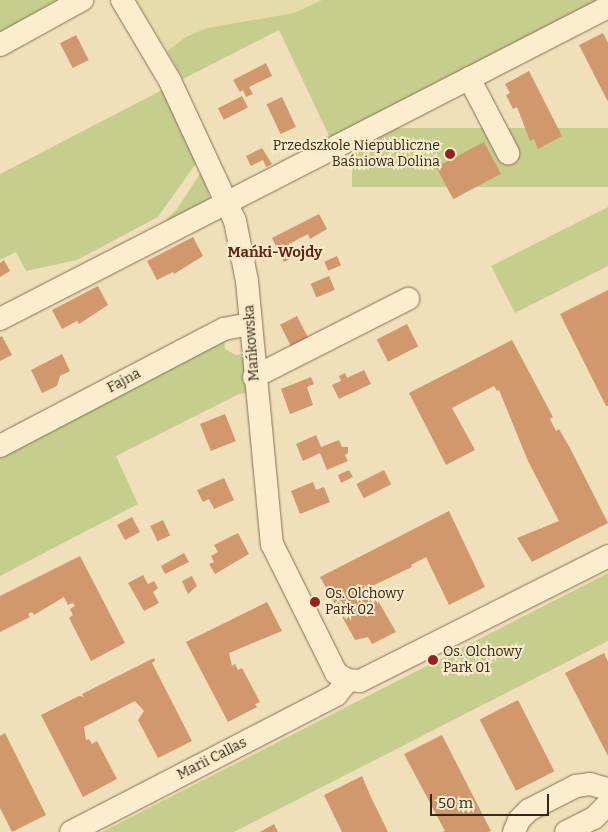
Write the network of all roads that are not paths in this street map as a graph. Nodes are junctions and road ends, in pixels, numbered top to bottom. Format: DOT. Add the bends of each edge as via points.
graph roads {
  1 [pos="82,0"];
  2 [pos="122,0"];
  3 [pos="608,7"];
  4 [pos="0,45"];
  5 [pos="469,78"];
  6 [pos="508,153"];
  7 [pos="228,203"];
  8 [pos="408,299"];
  9 [pos="0,319"];
  10 [pos="250,324"];
  11 [pos="254,377"];
  12 [pos="0,446"];
  13 [pos="608,556"];
  14 [pos="354,681"];
  15 [pos="608,788"];
  16 [pos="608,804"];
  17 [pos="71,832"];
  18 [pos="514,832"];
  19 [pos="566,832"];
  1 -- 4 [label="street"];
  2 -- 7 [label="street, Mańkowska" via="170,82"];
  3 -- 5 [label="street"];
  5 -- 6 [label="street"];
  5 -- 7 [label="street"];
  7 -- 9 [label="street"];
  7 -- 10 [label="street, Mańkowska" via="244,259"];
  8 -- 11 [label="street"];
  10 -- 11 [label="street, Mańkowska"];
  10 -- 12 [label="street, Fajna" via="224,329"];
  11 -- 14 [label="street, Mańkowska" via="272,544 336,672"];
  13 -- 14 [label="street, Marii Callas"];
  14 -- 17 [label="street, Marii Callas" via="336,695"];
  15 -- 18 [label="street" via="590,784 576,786 529,810 519,820"];
  16 -- 19 [label="street" via="594,818"];
}
